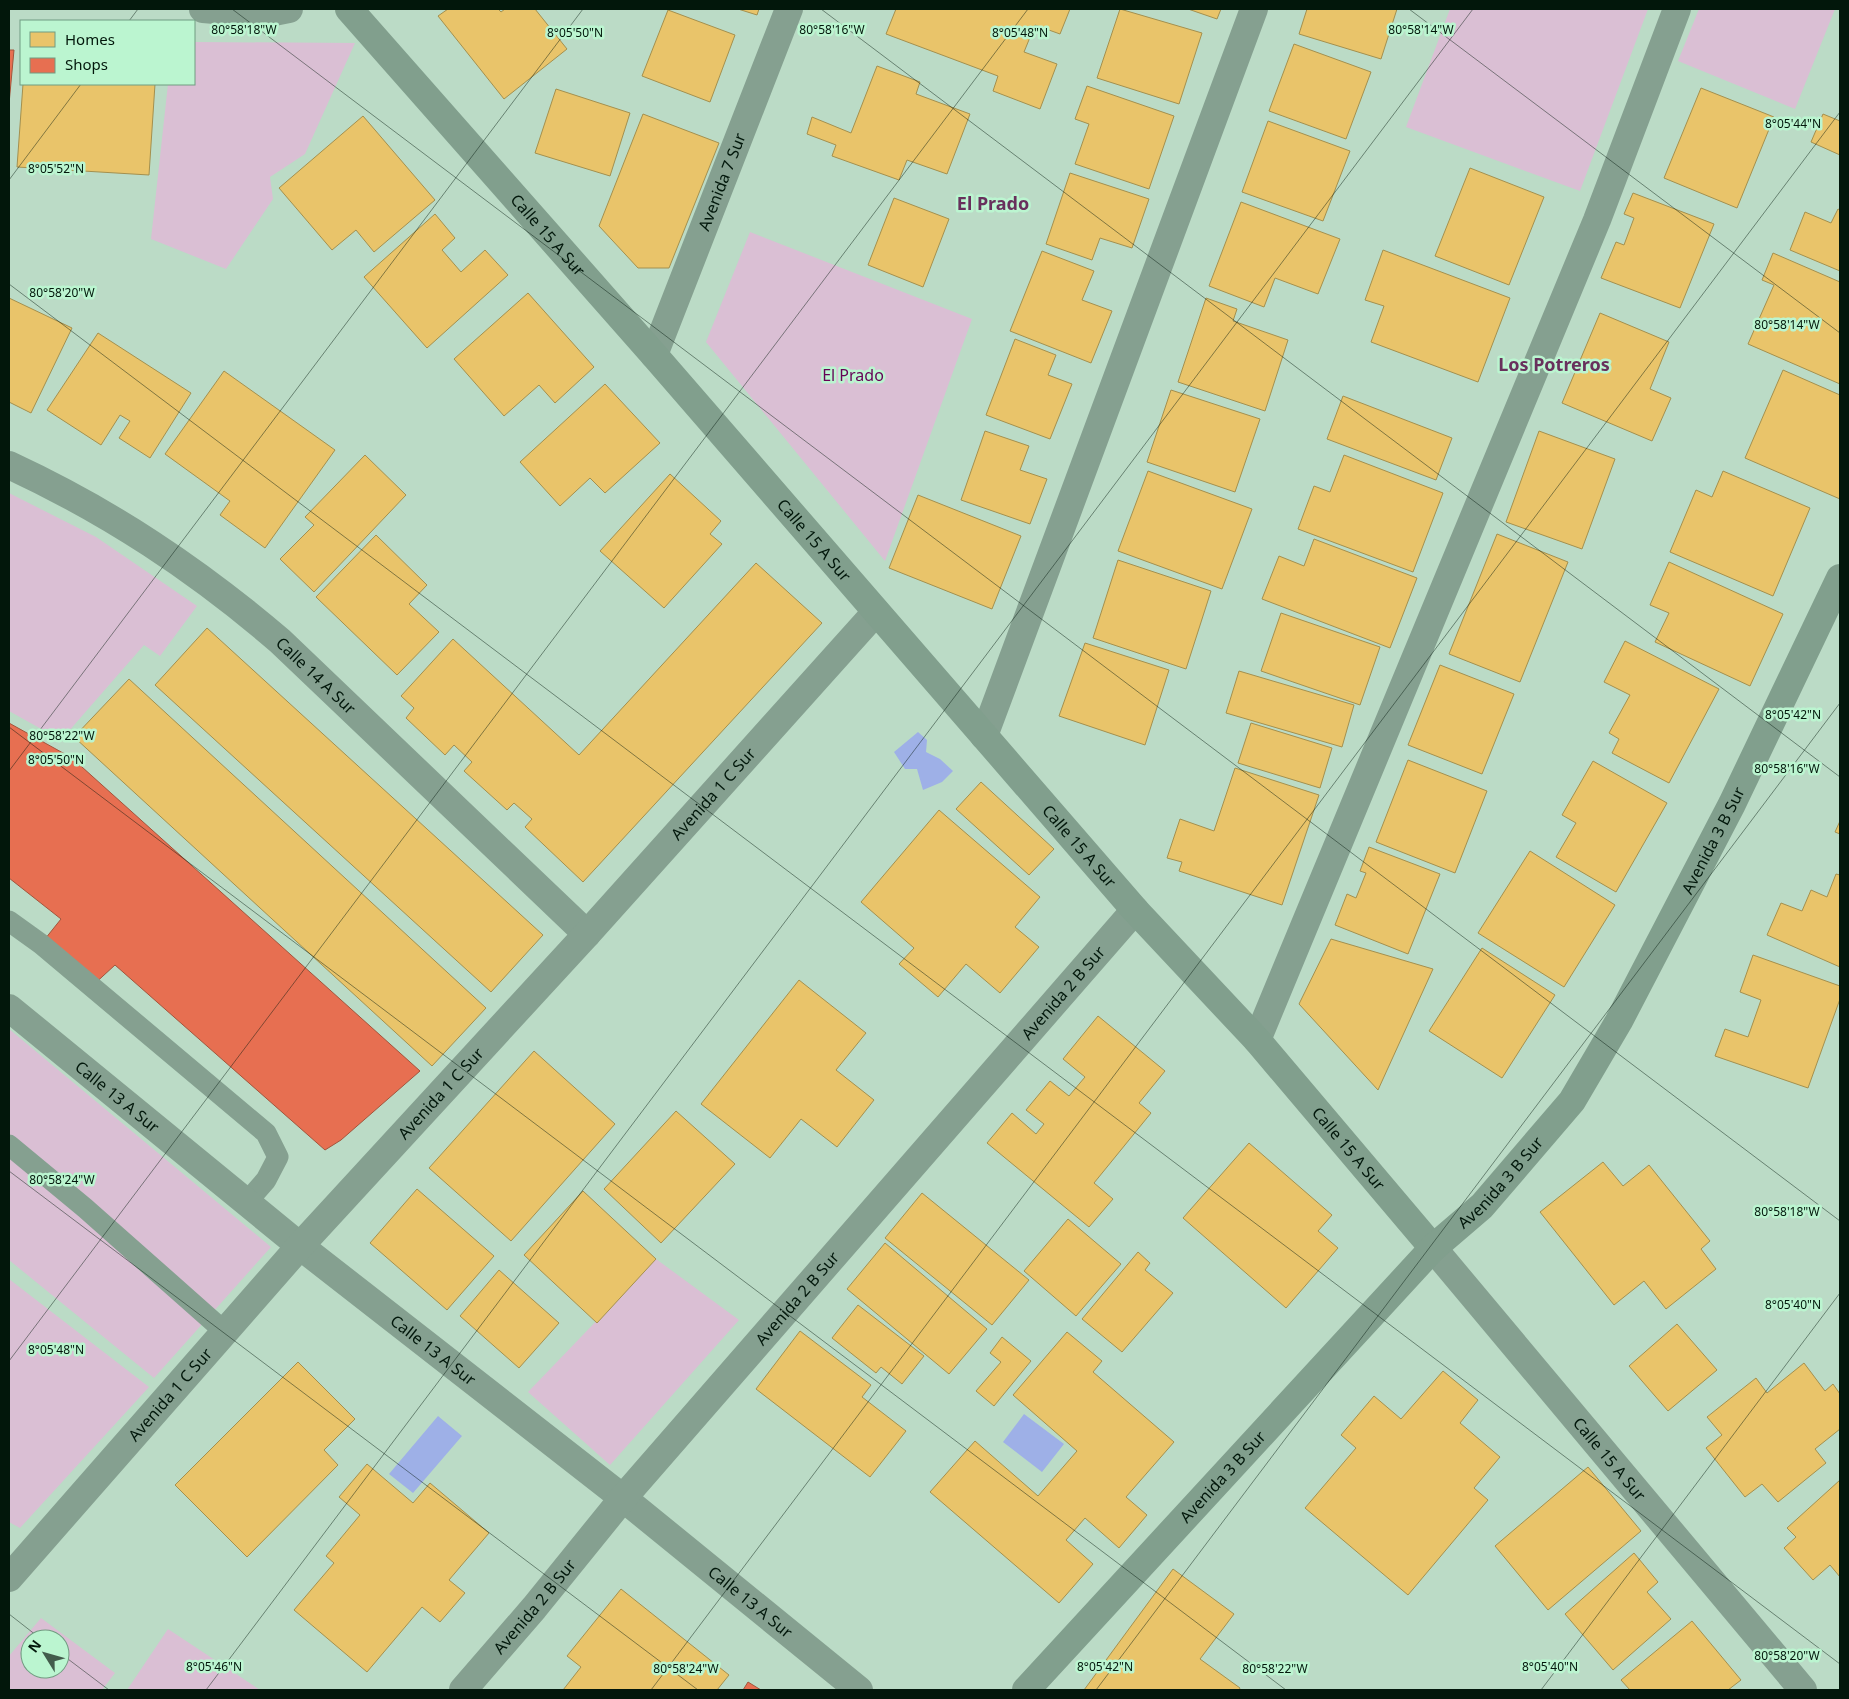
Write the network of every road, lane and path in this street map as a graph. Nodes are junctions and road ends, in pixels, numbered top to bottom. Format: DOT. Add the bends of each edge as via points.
graph roads {
  1 [pos="203,9"];
  2 [pos="290,9"];
  3 [pos="349,9"];
  4 [pos="789,9"];
  5 [pos="1254,9"];
  6 [pos="1677,9"];
  7 [pos="654,355"];
  8 [pos="9,465"];
  9 [pos="1840,578"];
  10 [pos="876,612"];
  11 [pos="984,736"];
  12 [pos="1135,910"];
  13 [pos="9,921"];
  14 [pos="587,934"];
  15 [pos="9,1008"];
  16 [pos="1258,1040"];
  17 [pos="9,1145"];
  18 [pos="246,1202"];
  19 [pos="300,1246"];
  20 [pos="1432,1248"];
  21 [pos="225,1332"];
  22 [pos="623,1498"];
  23 [pos="9,1578"];
  24 [pos="463,1690"];
  25 [pos="860,1690"];
  26 [pos="1026,1690"];
  27 [pos="1803,1690"];
  1 -- 2 [label="street" via="264,14"];
  3 -- 7 [label="street, Calle 15 A Sur"];
  4 -- 7 [label="street, Avenida 7 Sur"];
  5 -- 11 [label="street"];
  6 -- 16 [label="street" via="1594,230"];
  7 -- 10 [label="street, Calle 15 A Sur"];
  8 -- 14 [label="street, Calle 14 A Sur" via="64,491 165,552 226,595 280,641"];
  9 -- 20 [label="street, Avenida 3 B Sur" via="1732,804 1619,1021 1572,1101 1482,1206"];
  10 -- 11 [label="street, Calle 15 A Sur"];
  10 -- 14 [label="street, Avenida 1 C Sur"];
  11 -- 12 [label="street, Calle 15 A Sur"];
  12 -- 16 [label="street, Calle 15 A Sur"];
  12 -- 22 [label="street, Avenida 2 B Sur"];
  13 -- 18 [label="lane" via="41,944 266,1133 278,1157 266,1180"];
  14 -- 19 [label="street, Avenida 1 C Sur"];
  15 -- 18 [label="street, Calle 13 A Sur"];
  16 -- 20 [label="street, Calle 15 A Sur"];
  17 -- 21 [label="lane"];
  18 -- 19 [label="street, Calle 13 A Sur"];
  19 -- 21 [label="street, Avenida 1 C Sur"];
  19 -- 22 [label="street, Calle 13 A Sur"];
  20 -- 26 [label="street, Avenida 3 B Sur"];
  20 -- 27 [label="street, Calle 15 A Sur"];
  21 -- 23 [label="street, Avenida 1 C Sur"];
  22 -- 24 [label="street, Avenida 2 B Sur"];
  22 -- 25 [label="street, Calle 13 A Sur"];
}
